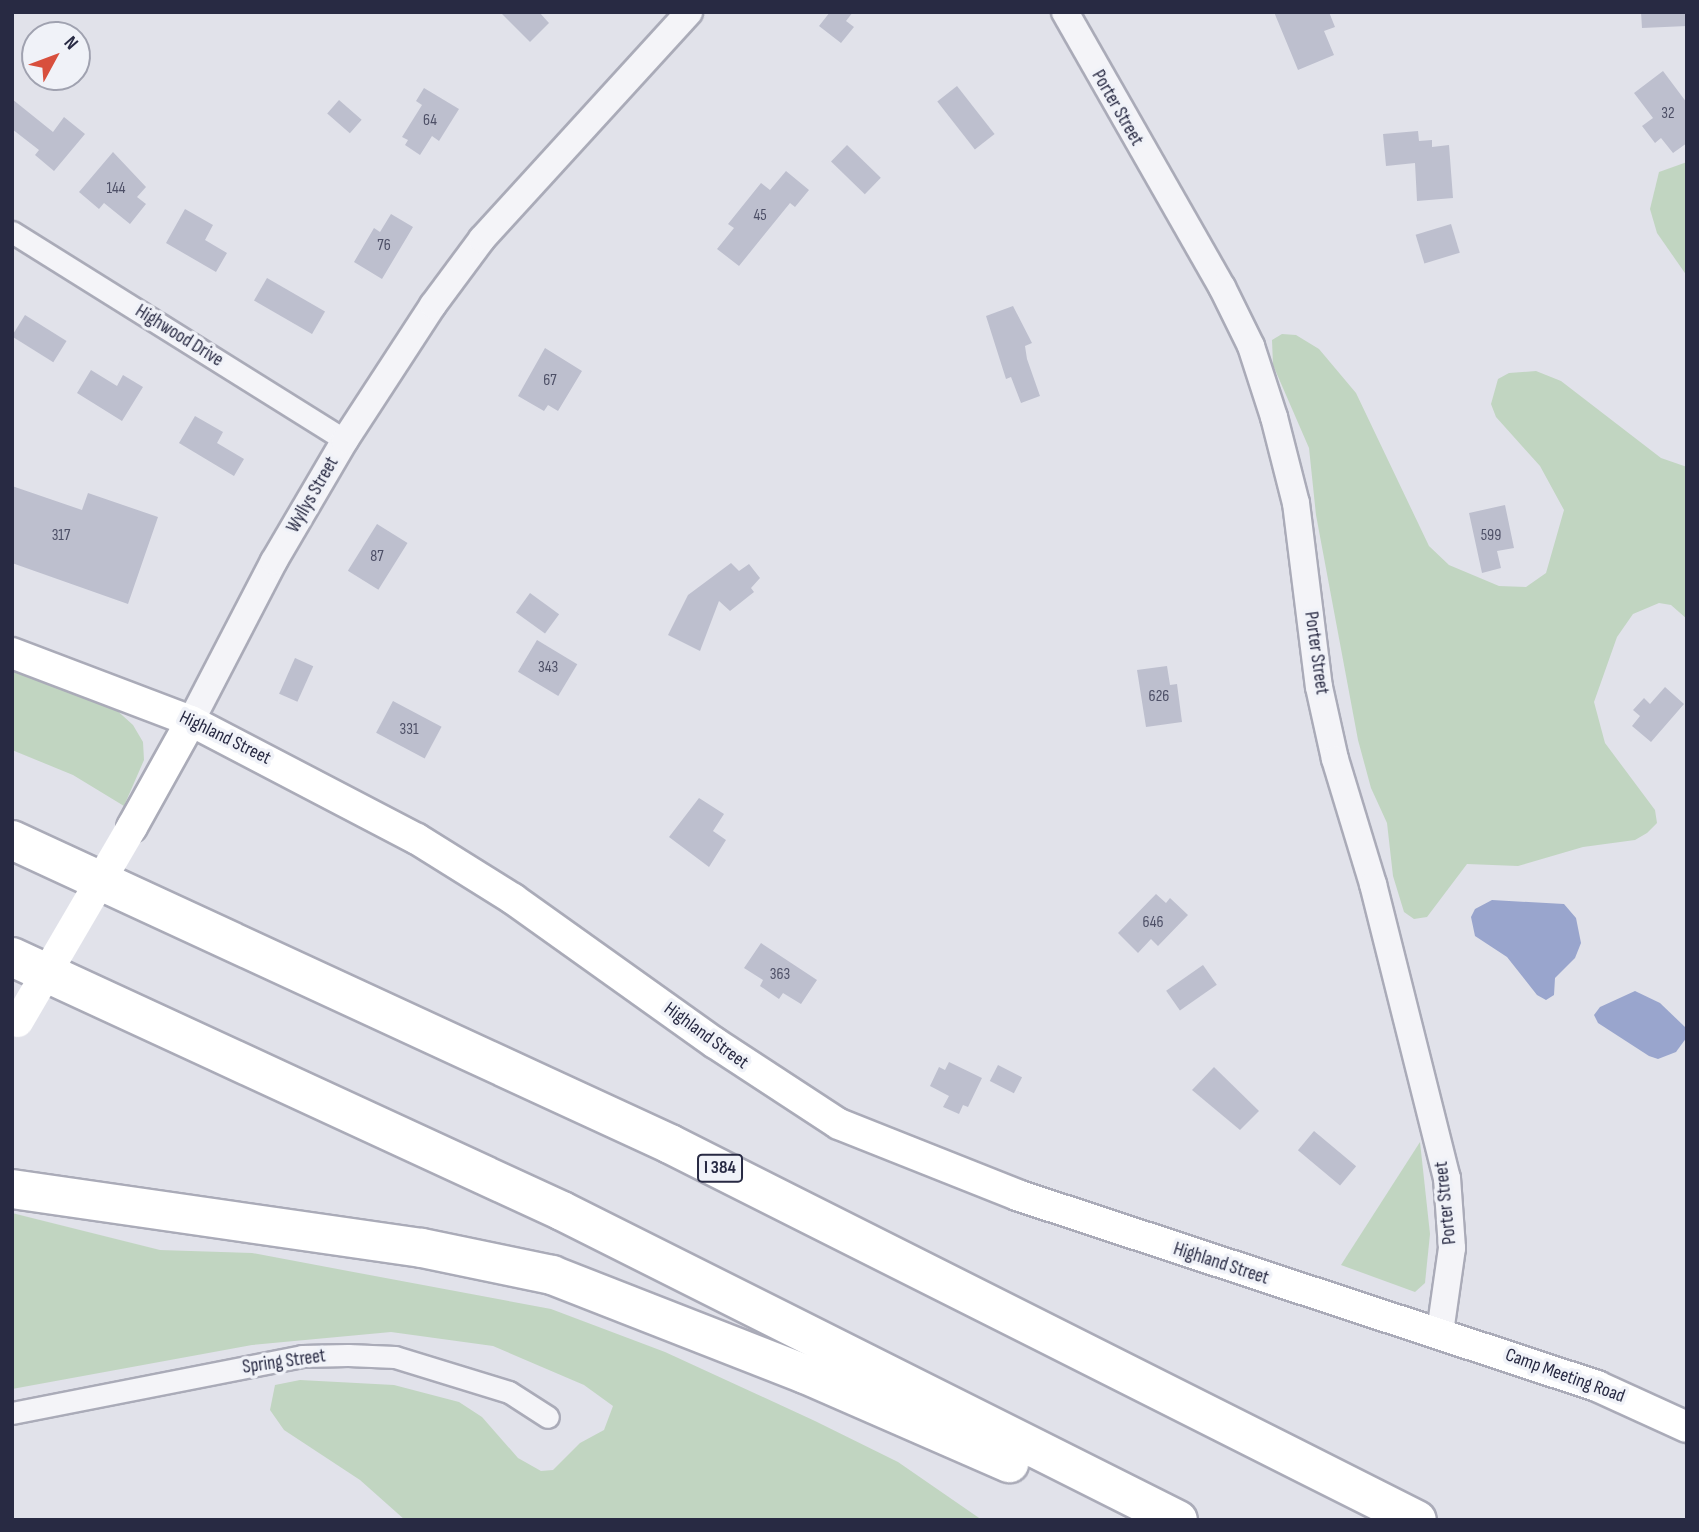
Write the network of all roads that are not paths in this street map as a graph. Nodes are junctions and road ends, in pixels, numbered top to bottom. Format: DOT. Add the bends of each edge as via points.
graph roads {
  1 [pos="689,12"];
  2 [pos="1065,12"];
  3 [pos="12,232"];
  4 [pos="345,440"];
  5 [pos="12,653"];
  6 [pos="191,721"];
  7 [pos="12,840"];
  8 [pos="12,957"];
  9 [pos="15,1026"];
  10 [pos="12,1189"];
  11 [pos="1440,1332"];
  12 [pos="12,1413"];
  13 [pos="548,1417"];
  14 [pos="1687,1427"];
  15 [pos="1128,1520"];
  16 [pos="1178,1520"];
  17 [pos="1417,1520"];
  1 -- 4 [label="street, Wyllys Street" via="482,240"];
  2 -- 11 [label="street, Porter Street" via="1222,287 1251,346 1274,417 1296,503 1319,687 1335,759 1377,898 1447,1178 1452,1248"];
  3 -- 4 [label="street, Highwood Drive"];
  4 -- 6 [label="street, Wyllys Street" via="274,561"];
  5 -- 6 [label="main road, Highland Street"];
  6 -- 9 [label="main road, Wyllys Street, bridge"];
  6 -- 11 [label="main road, Highland Street" via="449,859 839,1124 1041,1204"];
  7 -- 17 [label="highway, I 384" via="659,1138"];
  8 -- 16 [label="highway" via="661,1259"];
  10 -- 15 [label="highway" via="422,1248 552,1275 926,1425"];
  11 -- 14 [label="main road, Camp Meeting Road" via="1597,1385"];
  12 -- 13 [label="street, Spring Street" via="303,1356 348,1355 395,1357 509,1392"];
}
